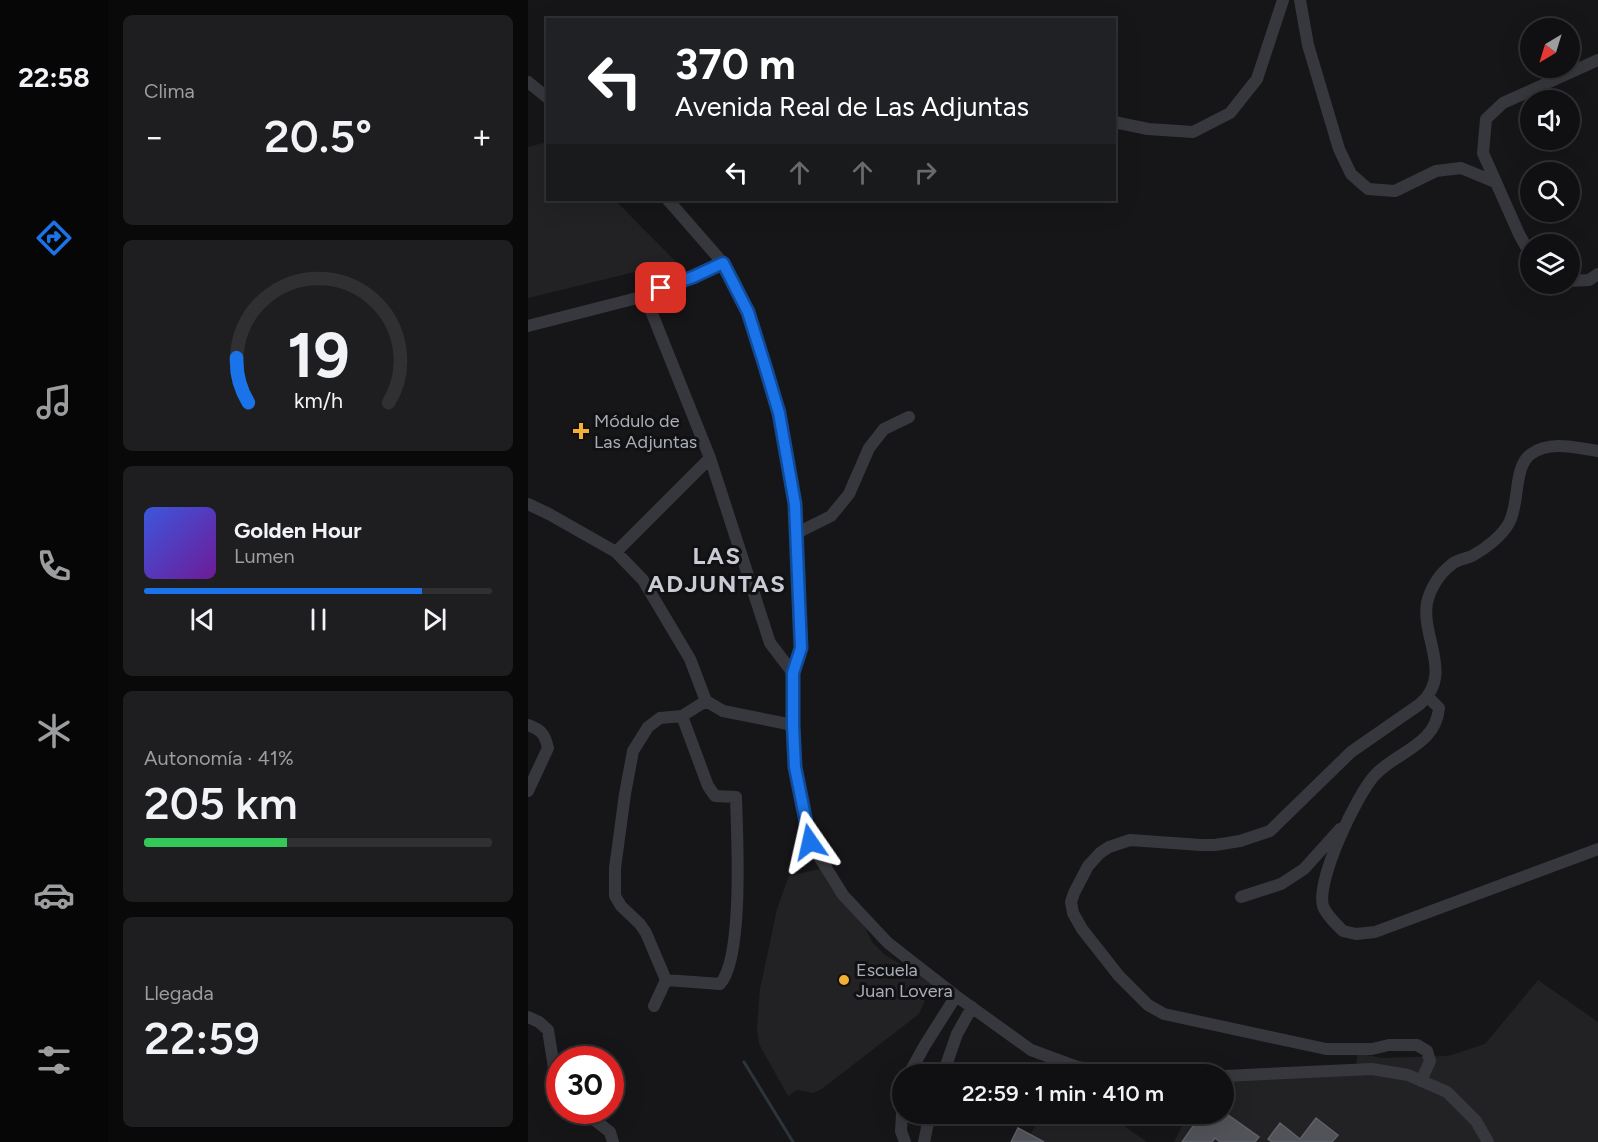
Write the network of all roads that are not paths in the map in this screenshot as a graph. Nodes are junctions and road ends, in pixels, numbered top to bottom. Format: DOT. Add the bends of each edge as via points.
graph roads {
  1 [pos="1283,0"];
  2 [pos="1300,0"];
  3 [pos="1598,60"];
  4 [pos="528,82"];
  5 [pos="546,96"];
  6 [pos="1116,122"];
  7 [pos="1496,182"];
  8 [pos="669,201"];
  9 [pos="1520,236"];
  10 [pos="723,263"];
  11 [pos="1598,274"];
  12 [pos="1580,280"];
  13 [pos="645,296"];
  14 [pos="528,326"];
  15 [pos="909,417"];
  16 [pos="1598,451"];
  17 [pos="710,458"];
  18 [pos="528,504"];
  19 [pos="797,533"];
  20 [pos="616,552"];
  21 [pos="793,673"];
  22 [pos="1428,697"];
  23 [pos="706,701"];
  24 [pos="682,716"];
  25 [pos="528,725"];
  26 [pos="793,725"];
  27 [pos="528,791"];
  28 [pos="1349,819"];
  29 [pos="1598,849"];
  30 [pos="1241,897"];
  31 [pos="666,980"];
  32 [pos="956,996"];
  33 [pos="654,1006"];
  34 [pos="972,1007"];
  35 [pos="528,1017"];
  36 [pos="551,1046"];
  37 [pos="915,1064"];
  38 [pos="946,1064"];
  39 [pos="1069,1064"];
  40 [pos="1234,1076"];
  41 [pos="1421,1081"];
  42 [pos="600,1124"];
  43 [pos="901,1124"];
  44 [pos="928,1124"];
  45 [pos="903,1141"];
  46 [pos="613,1142"];
  47 [pos="924,1142"];
  48 [pos="1488,1142"];
  1 -- 6 [label="street" via="1257,79 1230,113 1193,132"];
  2 -- 7 [label="street" via="1311,55 1351,174 1368,189 1377,190 1395,190 1436,171 1461,168"];
  3 -- 7 [label="street" via="1503,103 1486,118 1484,153"];
  4 -- 5 [label="street"];
  7 -- 9 [label="street"];
  8 -- 10 [label="street"];
  10 -- 13 [label="street"];
  10 -- 19 [label="street" via="748,312 779,413"];
  11 -- 12 [label="street"];
  13 -- 14 [label="street"];
  13 -- 17 [label="street"];
  15 -- 19 [label="street" via="884,429 869,448 849,494 831,516"];
  16 -- 22 [label="street" via="1548,446 1528,456 1504,530 1476,554 1452,563 1435,583 1427,603 1435,669"];
  17 -- 20 [label="street"];
  17 -- 21 [label="street" via="770,643"];
  18 -- 20 [label="street"];
  19 -- 21 [label="street" via="801,648"];
  20 -- 23 [label="street" via="643,580 671,624"];
  21 -- 26 [label="street"];
  22 -- 28 [label="street" via="1439,708 1438,720 1427,737 1376,773 1360,793"];
  22 -- 41 [label="street" via="1351,752 1270,831 1215,845 1131,840 1118,843 1100,853 1088,866 1071,902 1082,929 1119,976 1148,1005 1164,1014 1326,1049 1417,1045 1427,1051 1430,1061"];
  23 -- 24 [label="street"];
  23 -- 26 [label="street" via="723,711"];
  24 -- 31 [label="street" via="660,718 648,726 633,751 615,868 615,897 640,924"];
  24 -- 31 [label="street" via="708,786 715,796 736,797 738,900 726,978 720,984"];
  25 -- 27 [label="street" via="544,734 549,748"];
  26 -- 32 [label="street" via="795,767 810,842 843,895 888,943"];
  28 -- 29 [label="street" via="1332,856 1323,906 1342,932 1356,934 1375,932"];
  28 -- 30 [label="street" via="1305,869 1281,884"];
  31 -- 33 [label="street"];
  32 -- 34 [label="street"];
  32 -- 37 [label="street"];
  34 -- 38 [label="street"];
  34 -- 39 [label="street" via="1031,1050"];
  35 -- 36 [label="street" via="548,1030"];
  40 -- 41 [label="street" via="1372,1069"];
  41 -- 48 [label="street" via="1447,1092 1476,1121"];
  42 -- 46 [label="street" via="610,1132"];
  43 -- 45 [label="street"];
  44 -- 47 [label="street"];
}
